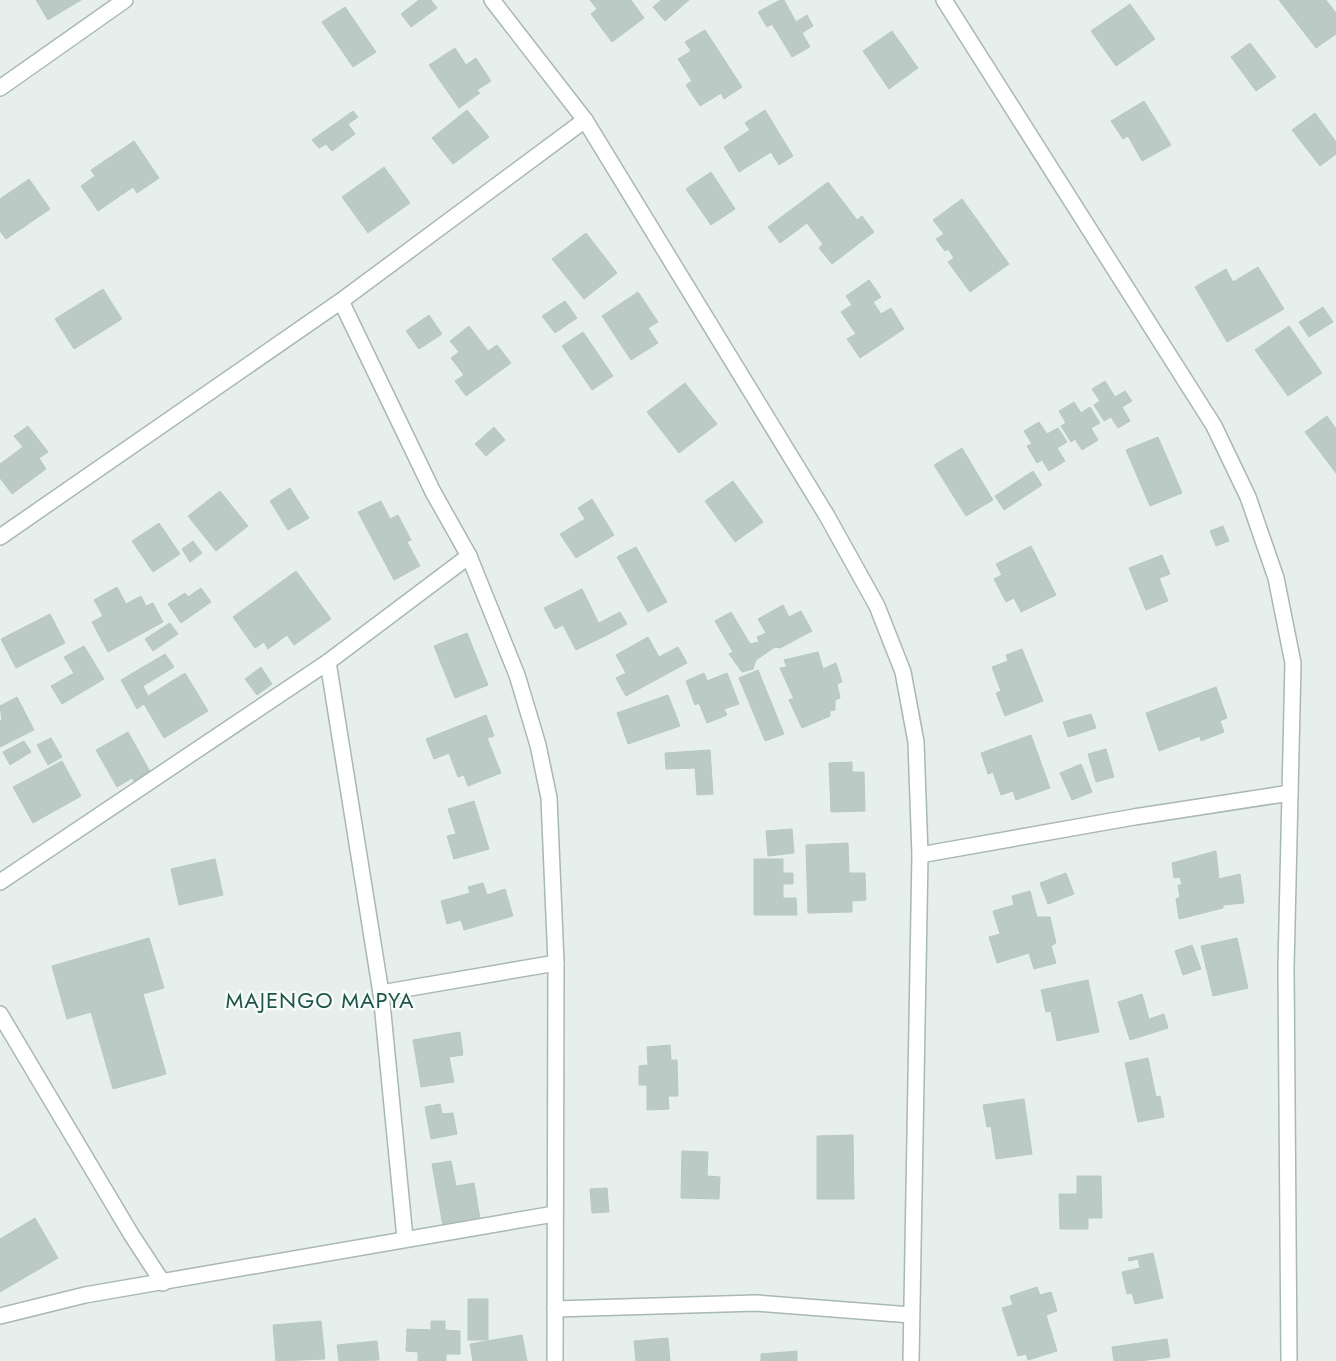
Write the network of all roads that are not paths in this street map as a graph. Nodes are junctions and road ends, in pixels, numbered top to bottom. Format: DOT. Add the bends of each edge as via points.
graph roads {
  1 [pos="126,0"];
  2 [pos="492,0"];
  3 [pos="944,0"];
  4 [pos="0,88"];
  5 [pos="584,120"];
  6 [pos="342,301"];
  7 [pos="0,537"];
  8 [pos="469,556"];
  9 [pos="328,662"];
  10 [pos="1290,792"];
  11 [pos="920,854"];
  12 [pos="0,882"];
  13 [pos="556,963"];
  14 [pos="381,993"];
  15 [pos="0,1014"];
  16 [pos="554,1214"];
  17 [pos="405,1238"];
  18 [pos="163,1283"];
  19 [pos="555,1309"];
  20 [pos="912,1315"];
  21 [pos="0,1316"];
  22 [pos="555,1361"];
  23 [pos="911,1361"];
  24 [pos="1289,1361"];
  1 -- 4 [label="street"];
  2 -- 5 [label="street"];
  3 -- 10 [label="street" via="1214,426 1248,497 1276,578 1293,663"];
  5 -- 6 [label="street"];
  5 -- 11 [label="street" via="827,516 877,606 903,672 916,742"];
  6 -- 7 [label="street"];
  6 -- 8 [label="street" via="429,483"];
  8 -- 9 [label="street"];
  8 -- 13 [label="street" via="517,675 538,745 547,789"];
  9 -- 12 [label="street"];
  9 -- 14 [label="street"];
  10 -- 11 [label="street"];
  10 -- 24 [label="street" via="1286,967"];
  11 -- 20 [label="street"];
  13 -- 14 [label="street"];
  13 -- 16 [label="street"];
  14 -- 17 [label="street"];
  15 -- 18 [label="street"];
  16 -- 17 [label="street"];
  16 -- 19 [label="street"];
  17 -- 18 [label="street"];
  18 -- 21 [label="street" via="85,1295"];
  19 -- 20 [label="street" via="756,1303"];
  19 -- 22 [label="street"];
  20 -- 23 [label="street"];
}
